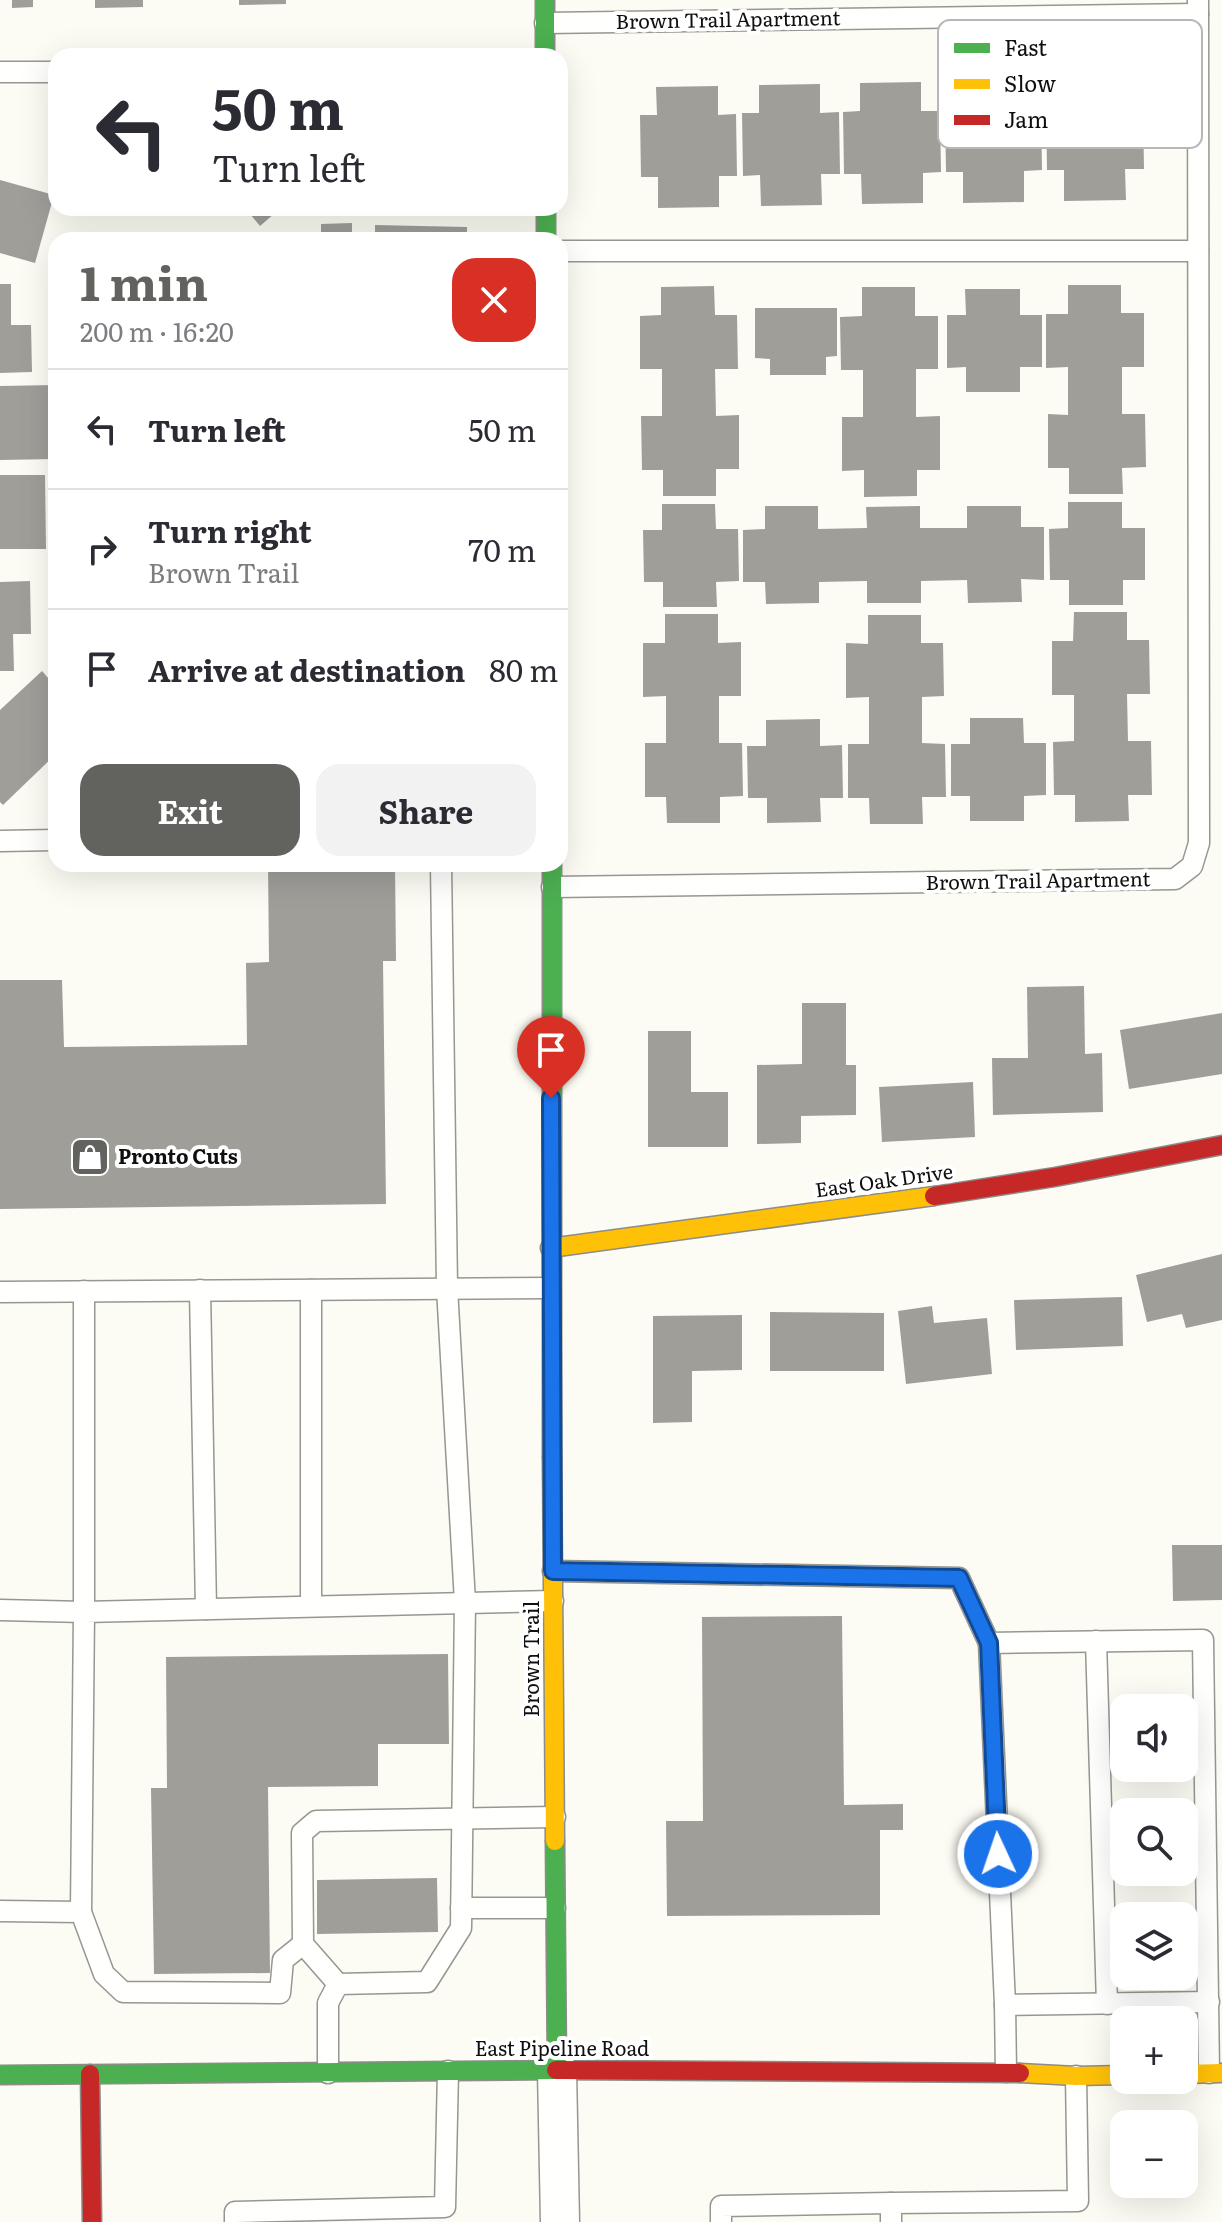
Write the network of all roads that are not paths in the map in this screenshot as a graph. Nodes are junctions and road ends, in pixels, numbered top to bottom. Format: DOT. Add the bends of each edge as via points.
graph roads {
  1 [pos="545,0"];
  2 [pos="1198,7"];
  3 [pos="545,23"];
  4 [pos="545,48"];
  5 [pos="0,72"];
  6 [pos="48,72"];
  7 [pos="1198,148"];
  8 [pos="568,251"];
  9 [pos="1198,251"];
  10 [pos="48,840"];
  11 [pos="0,841"];
  12 [pos="441,872"];
  13 [pos="552,872"];
  14 [pos="552,887"];
  15 [pos="1222,1145"];
  16 [pos="550,1248"];
  17 [pos="447,1288"];
  18 [pos="550,1288"];
  19 [pos="200,1290"];
  20 [pos="311,1290"];
  21 [pos="84,1291"];
  22 [pos="0,1292"];
  23 [pos="553,1571"];
  24 [pos="553,1601"];
  25 [pos="465,1602"];
  26 [pos="311,1606"];
  27 [pos="206,1609"];
  28 [pos="0,1610"];
  29 [pos="84,1612"];
  30 [pos="1096,1641"];
  31 [pos="989,1643"];
  32 [pos="462,1817"];
  33 [pos="555,1817"];
  34 [pos="461,1908"];
  35 [pos="555,1908"];
  36 [pos="0,1911"];
  37 [pos="81,1912"];
  38 [pos="303,1944"];
  39 [pos="338,1984"];
  40 [pos="1209,2002"];
  41 [pos="1107,2004"];
  42 [pos="1005,2005"];
  43 [pos="557,2070"];
  44 [pos="448,2071"];
  45 [pos="1006,2072"];
  46 [pos="328,2073"];
  47 [pos="1216,2073"];
  48 [pos="90,2074"];
  49 [pos="0,2075"];
  50 [pos="1110,2075"];
  51 [pos="1076,2076"];
  52 [pos="891,2212"];
  53 [pos="721,2214"];
  54 [pos="92,2222"];
  55 [pos="235,2222"];
  56 [pos="560,2222"];
  1 -- 3 [label="main road"];
  2 -- 3 [label="lane, Brown Trail Apartment"];
  3 -- 4 [label="main road"];
  5 -- 6 [label="lane"];
  7 -- 9 [label="lane, Brown Trail Apartment"];
  8 -- 9 [label="lane"];
  9 -- 14 [label="lane, Brown Trail Apartment" via="1199,843 1192,866 1175,879"];
  10 -- 11 [label="lane"];
  12 -- 17 [label="lane"];
  13 -- 14 [label="main road, Brown Trail"];
  14 -- 16 [label="main road, Brown Trail"];
  15 -- 16 [label="main road, East Oak Drive" via="894,1203"];
  16 -- 18 [label="main road, Brown Trail"];
  17 -- 18 [label="lane"];
  17 -- 20 [label="lane"];
  17 -- 25 [label="lane"];
  18 -- 23 [label="main road, Brown Trail"];
  19 -- 20 [label="lane"];
  19 -- 21 [label="lane"];
  19 -- 27 [label="lane"];
  20 -- 26 [label="lane"];
  21 -- 22 [label="lane"];
  21 -- 29 [label="lane"];
  23 -- 24 [label="main road, Brown Trail"];
  23 -- 31 [label="lane" via="959,1578"];
  24 -- 25 [label="lane"];
  24 -- 33 [label="main road, Brown Trail"];
  25 -- 26 [label="lane"];
  25 -- 32 [label="lane"];
  26 -- 27 [label="lane"];
  27 -- 29 [label="lane"];
  28 -- 29 [label="lane"];
  29 -- 37 [label="lane"];
  30 -- 31 [label="lane"];
  30 -- 40 [label="lane" via="1203,1640"];
  30 -- 41 [label="lane"];
  31 -- 42 [label="lane"];
  32 -- 33 [label="lane"];
  32 -- 34 [label="lane"];
  32 -- 38 [label="lane" via="316,1821 302,1833"];
  33 -- 35 [label="main road, Brown Trail"];
  34 -- 35 [label="lane"];
  34 -- 39 [label="lane" via="461,1928 427,1982"];
  35 -- 43 [label="main road, Brown Trail"];
  36 -- 37 [label="lane"];
  37 -- 38 [label="lane" via="104,1974 123,1992 280,1993 283,1960"];
  38 -- 39 [label="lane"];
  39 -- 46 [label="lane" via="328,2003"];
  40 -- 41 [label="lane"];
  40 -- 47 [label="lane"];
  41 -- 42 [label="lane"];
  42 -- 45 [label="lane"];
  43 -- 44 [label="main road, East Pipeline Road"];
  43 -- 45 [label="main road, East Pipeline Road"];
  43 -- 56 [label="street"];
  44 -- 46 [label="main road, East Pipeline Road"];
  44 -- 55 [label="lane" via="445,2207 235,2212"];
  45 -- 51 [label="main road, East Pipeline Road"];
  46 -- 48 [label="main road, East Pipeline Road"];
  48 -- 49 [label="main road, East Pipeline Road"];
  48 -- 54 [label="main road"];
  50 -- 51 [label="main road, East Pipeline Road"];
  51 -- 52 [label="lane" via="1078,2201"];
  52 -- 53 [label="lane"];
}
